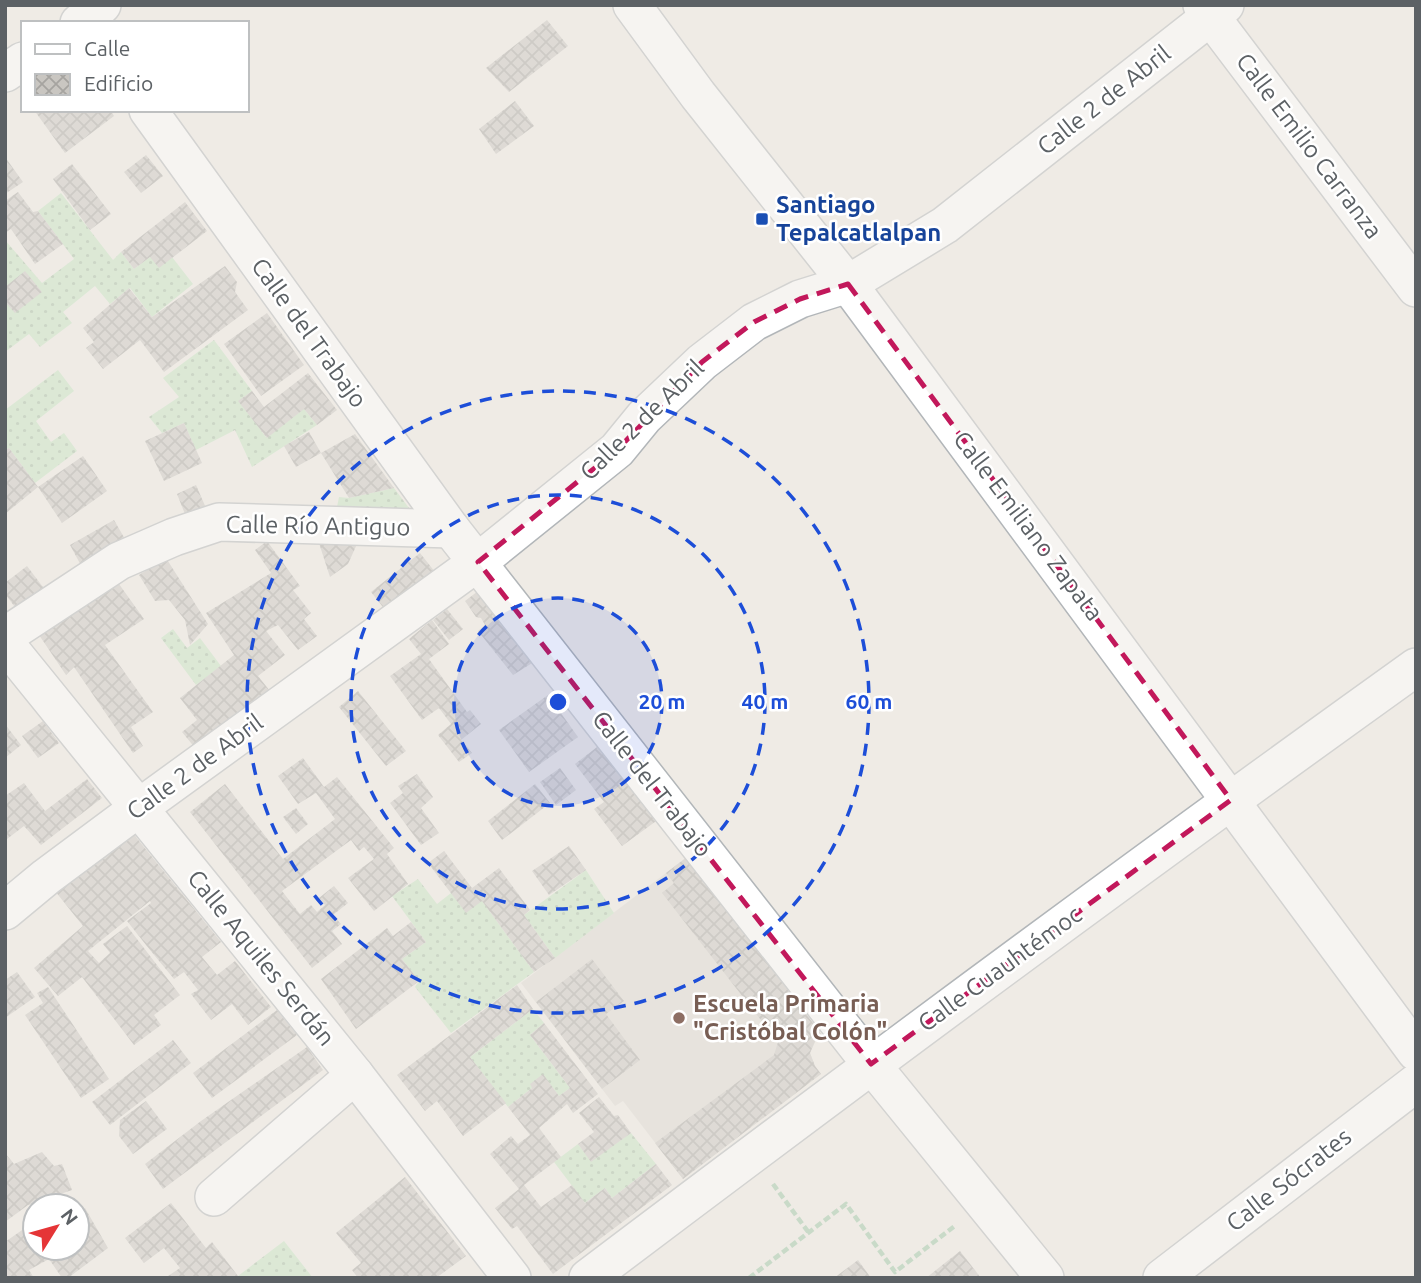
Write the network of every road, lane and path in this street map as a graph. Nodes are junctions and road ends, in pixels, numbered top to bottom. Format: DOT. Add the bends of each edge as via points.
graph roads {
  1 [pos="632,5"];
  2 [pos="1212,9"];
  3 [pos="21,62"];
  4 [pos="5,73"];
  5 [pos="149,112"];
  6 [pos="848,284"];
  7 [pos="1416,288"];
  8 [pos="450,529"];
  9 [pos="478,562"];
  10 [pos="5,636"];
  11 [pos="5,643"];
  12 [pos="1416,667"];
  13 [pos="1231,800"];
  14 [pos="140,807"];
  15 [pos="5,911"];
  16 [pos="1416,1052"];
  17 [pos="871,1064"];
  18 [pos="355,1075"];
  19 [pos="1416,1083"];
  20 [pos="752,1155"];
  21 [pos="214,1197"];
  22 [pos="958,1224"];
  23 [pos="809,1233"];
  24 [pos="512,1278"];
  25 [pos="588,1278"];
  26 [pos="749,1278"];
  27 [pos="1045,1278"];
  28 [pos="1162,1278"];
  1 -- 6 [label="street, Calle Emiliano Zapata"];
  2 -- 6 [label="street, Calle 2 de Abril" via="945,225"];
  2 -- 7 [label="street, Calle Emilio Carranza"];
  3 -- 4 [label="street"];
  5 -- 8 [label="street, Calle del Trabajo"];
  6 -- 9 [label="street, Calle 2 de Abril" via="800,299 754,322 643,417 617,450"];
  6 -- 13 [label="street, Calle Emiliano Zapata"];
  8 -- 9 [label="street, Calle del Trabajo"];
  8 -- 10 [label="street, Calle Río Antiguo" via="219,522 119,561"];
  9 -- 14 [label="street, Calle 2 de Abril"];
  9 -- 17 [label="street, Calle del Trabajo"];
  11 -- 14 [label="street, Calle Aquiles Serdán"];
  12 -- 13 [label="street, Calle Cuauhtémoc"];
  13 -- 16 [label="street, Calle Emiliano Zapata"];
  13 -- 17 [label="street, Calle Cuauhtémoc"];
  14 -- 15 [label="street, Calle 2 de Abril"];
  14 -- 18 [label="street, Calle Aquiles Serdán"];
  17 -- 20 [label="street, Calle Cuauhtémoc"];
  17 -- 27 [label="street, Calle del Trabajo"];
  18 -- 21 [label="street"];
  18 -- 24 [label="street, Calle Aquiles Serdán"];
  19 -- 28 [label="street, Calle Sócrates"];
  20 -- 23 [label="path"];
  20 -- 25 [label="street, Calle Cuauhtémoc"];
  22 -- 23 [label="path" via="895,1272 846,1204"];
  23 -- 26 [label="path"];
}
